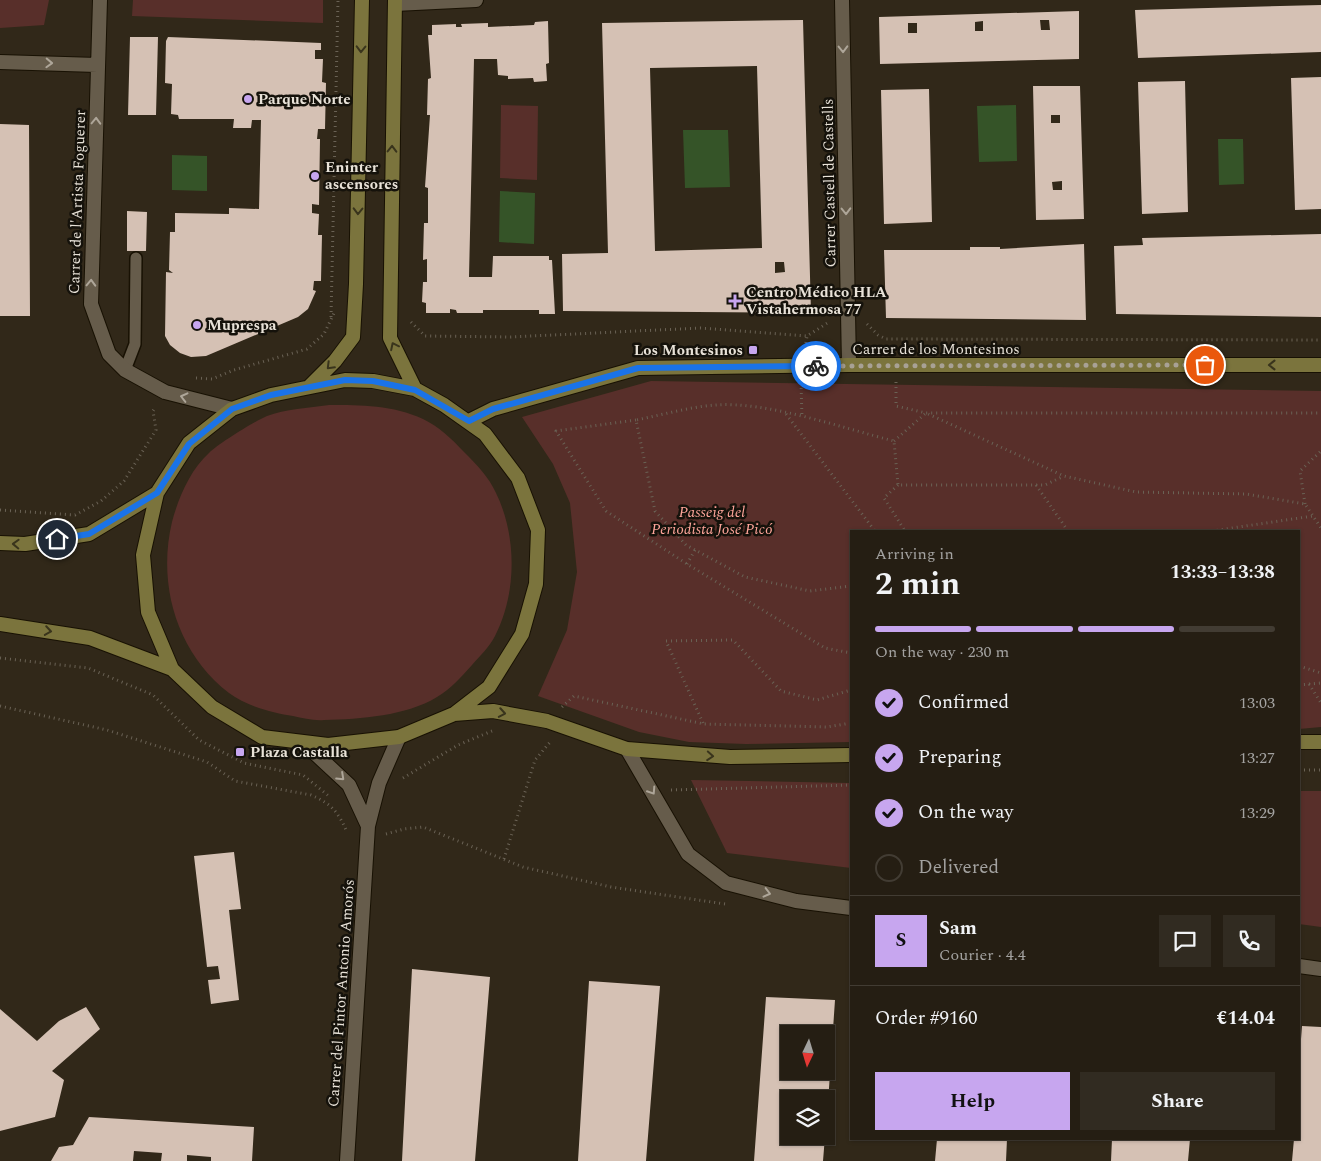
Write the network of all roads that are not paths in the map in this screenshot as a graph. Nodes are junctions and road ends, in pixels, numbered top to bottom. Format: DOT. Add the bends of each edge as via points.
graph roads {
  1 [pos="100,0"];
  2 [pos="362,0"];
  3 [pos="476,0"];
  4 [pos="842,0"];
  5 [pos="395,2"];
  6 [pos="0,62"];
  7 [pos="97,65"];
  8 [pos="136,258"];
  9 [pos="849,365"];
  10 [pos="1321,365"];
  11 [pos="124,370"];
  12 [pos="310,386"];
  13 [pos="415,390"];
  14 [pos="232,409"];
  15 [pos="469,421"];
  16 [pos="157,493"];
  17 [pos="0,543"];
  18 [pos="0,624"];
  19 [pos="172,669"];
  20 [pos="454,714"];
  21 [pos="399,737"];
  22 [pos="1300,742"];
  23 [pos="1321,742"];
  24 [pos="305,744"];
  25 [pos="627,749"];
  26 [pos="850,755"];
  27 [pos="368,830"];
  28 [pos="850,908"];
  29 [pos="1300,966"];
  30 [pos="1321,969"];
  31 [pos="347,1161"];
  1 -- 7 [label="street, Carrer de l'Artista Foguerer"];
  2 -- 12 [label="main road, one-way" via="353,337"];
  3 -- 5 [label="street"];
  4 -- 9 [label="street, Carrer Castell de Castells, one-way"];
  13 -- 5 [label="main road, one-way" via="390,338"];
  6 -- 7 [label="street, one-way"];
  11 -- 7 [label="street, Carrer de l'Artista Foguerer, one-way" via="109,354 90,304"];
  8 -- 11 [label="lane" via="135,344"];
  10 -- 9 [label="main road, Carrer de los Montesinos, one-way"];
  9 -- 15 [label="main road, Carrer de los Montesinos" via="638,368 493,409"];
  14 -- 11 [label="street, Carrer de l'Artista Foguerer, one-way" via="165,392"];
  12 -- 13 [label="main road" via="345,380 373,381"];
  12 -- 14 [label="main road"];
  13 -- 15 [label="main road"];
  14 -- 16 [label="main road" via="189,444"];
  15 -- 20 [label="main road" via="485,434 518,478 538,530 536,584 522,634 489,687"];
  16 -- 17 [label="main road, one-way" via="89,534 26,544"];
  16 -- 19 [label="main road" via="143,555 148,612"];
  18 -- 19 [label="main road, one-way" via="90,638"];
  19 -- 24 [label="main road" via="212,707 235,722 262,737"];
  20 -- 21 [label="main road"];
  20 -- 25 [label="main road, one-way" via="493,712 556,724"];
  21 -- 24 [label="main road" via="328,745"];
  21 -- 27 [label="street, Carrer del Pintor Antonio Amorós" via="379,783"];
  22 -- 23 [label="main road"];
  24 -- 27 [label="street, Carrer del Pintor Antonio Amorós, one-way" via="350,785"];
  25 -- 26 [label="main road, one-way" via="730,757"];
  25 -- 28 [label="street, one-way" via="688,854 726,883 796,901"];
  27 -- 31 [label="street, Carrer del Pintor Antonio Amorós"];
  29 -- 30 [label="street"];
}
